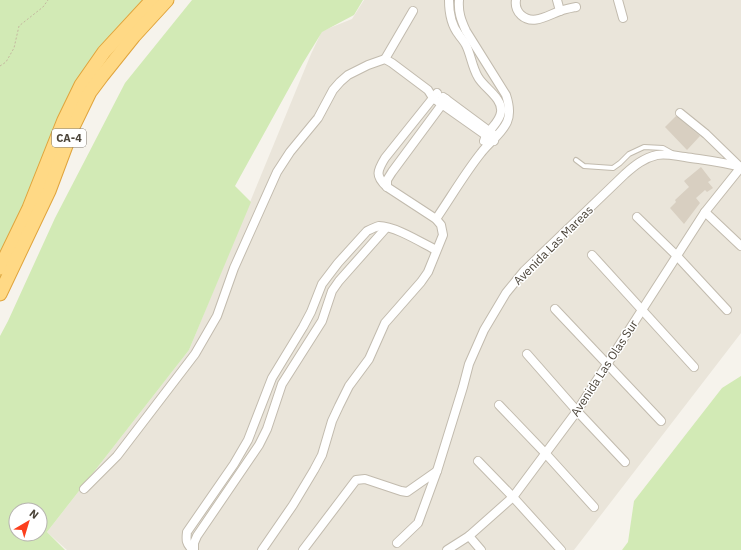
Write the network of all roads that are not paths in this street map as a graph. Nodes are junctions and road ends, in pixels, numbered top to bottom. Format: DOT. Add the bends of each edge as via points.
graph roads {
  1 [pos="152,0"];
  2 [pos="167,0"];
  3 [pos="449,0"];
  4 [pos="459,0"];
  5 [pos="516,0"];
  6 [pos="558,0"];
  7 [pos="618,0"];
  8 [pos="576,7"];
  9 [pos="560,11"];
  10 [pos="413,12"];
  11 [pos="623,18"];
  12 [pos="386,59"];
  13 [pos="435,96"];
  14 [pos="444,102"];
  15 [pos="680,113"];
  16 [pos="487,134"];
  17 [pos="495,139"];
  18 [pos="482,152"];
  19 [pos="675,155"];
  20 [pos="576,160"];
  21 [pos="741,167"];
  22 [pos="387,187"];
  23 [pos="705,212"];
  24 [pos="637,217"];
  25 [pos="436,219"];
  26 [pos="386,228"];
  27 [pos="741,246"];
  28 [pos="436,250"];
  29 [pos="676,255"];
  30 [pos="592,256"];
  31 [pos="0,268"];
  32 [pos="0,294"];
  33 [pos="555,309"];
  34 [pos="641,309"];
  35 [pos="727,310"];
  36 [pos="527,354"];
  37 [pos="607,363"];
  38 [pos="694,367"];
  39 [pos="272,378"];
  40 [pos="282,384"];
  41 [pos="499,405"];
  42 [pos="577,411"];
  43 [pos="661,421"];
  44 [pos="546,454"];
  45 [pos="478,461"];
  46 [pos="625,462"];
  47 [pos="437,471"];
  48 [pos="84,489"];
  49 [pos="513,498"];
  50 [pos="594,508"];
  51 [pos="469,536"];
  52 [pos="397,543"];
  53 [pos="193,550"];
  54 [pos="262,550"];
  55 [pos="303,550"];
  56 [pos="447,550"];
  57 [pos="481,550"];
  58 [pos="561,550"];
  1 -- 31 [label="highway, CA-4" via="104,52 81,85 64,120 29,208"];
  2 -- 32 [label="highway, CA-4" via="134,36 90,92 49,191"];
  3 -- 16 [label="street" via="451,22 465,43 476,73 501,105 499,119"];
  4 -- 17 [label="street" via="458,10 466,31 509,104 507,122"];
  5 -- 9 [label="street" via="519,14 530,19 536,20"];
  6 -- 9 [label="street"];
  7 -- 11 [label="street"];
  8 -- 9 [label="street"];
  10 -- 12 [label="street"];
  12 -- 13 [label="street"];
  12 -- 48 [label="street" via="348,75 333,90 318,118 277,172 234,268 217,316 195,354 117,456"];
  13 -- 14 [label="street"];
  13 -- 22 [label="street" via="379,168 378,174"];
  14 -- 16 [label="street"];
  14 -- 22 [label="street" via="392,172 387,180"];
  15 -- 21 [label="street"];
  16 -- 17 [label="street"];
  16 -- 18 [label="street"];
  17 -- 18 [label="street"];
  18 -- 25 [label="street"];
  19 -- 20 [label="lane" via="663,148 644,147 629,154 613,168 584,166"];
  19 -- 21 [label="street, Avenida Las Mareas"];
  19 -- 47 [label="street, Avenida Las Mareas" via="658,154 638,163 524,271 506,293 468,364"];
  21 -- 23 [label="street, Avenida Las Olas Sur"];
  22 -- 25 [label="street"];
  23 -- 27 [label="street"];
  23 -- 29 [label="street, Avenida Las Olas Sur"];
  24 -- 29 [label="street"];
  25 -- 28 [label="street" via="441,224 443,235"];
  26 -- 28 [label="street"];
  26 -- 39 [label="street" via="379,226 367,231 327,276 303,327"];
  26 -- 40 [label="street" via="332,291 322,320"];
  28 -- 54 [label="street" via="428,272 385,323 369,360 339,406 317,465 294,505"];
  29 -- 34 [label="street, Avenida Las Olas Sur"];
  29 -- 35 [label="street"];
  30 -- 34 [label="street"];
  33 -- 37 [label="street"];
  34 -- 37 [label="street, Avenida Las Olas Sur"];
  34 -- 38 [label="street"];
  36 -- 42 [label="street"];
  37 -- 42 [label="street, Avenida Las Olas Sur"];
  37 -- 43 [label="street"];
  39 -- 40 [label="street"];
  39 -- 53 [label="street" via="248,440 187,532 188,546"];
  40 -- 53 [label="street" via="259,445 197,536"];
  41 -- 44 [label="street"];
  42 -- 44 [label="street, Avenida Las Olas Sur"];
  42 -- 46 [label="street"];
  44 -- 49 [label="street, Avenida Las Olas Sur"];
  44 -- 50 [label="street"];
  45 -- 49 [label="street"];
  47 -- 52 [label="street, Avenida Las Mareas" via="418,523"];
  47 -- 55 [label="street" via="407,492 365,479 356,480"];
  49 -- 51 [label="street, Avenida Las Olas Sur"];
  49 -- 58 [label="street"];
  51 -- 56 [label="street, Avenida Las Olas Sur"];
  51 -- 57 [label="street"];
}
